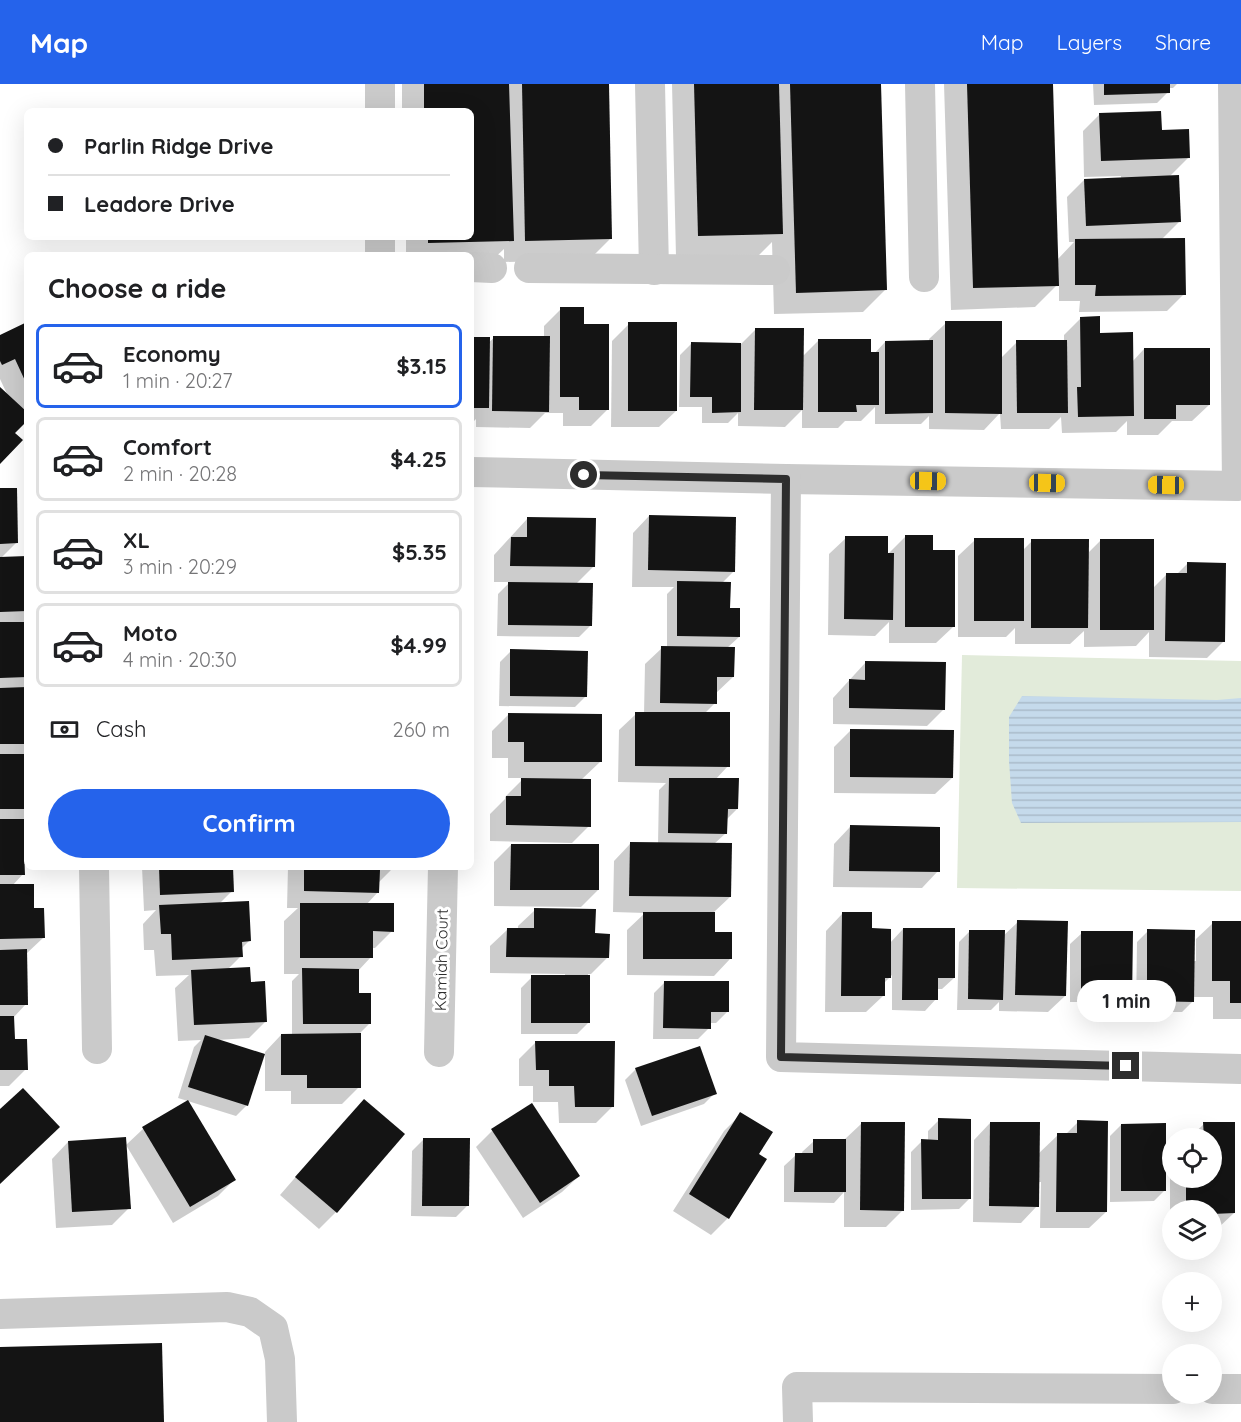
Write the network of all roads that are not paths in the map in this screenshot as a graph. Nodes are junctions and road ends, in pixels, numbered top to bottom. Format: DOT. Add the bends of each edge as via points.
graph roads {
  1 [pos="380,84"];
  2 [pos="650,84"];
  3 [pos="920,84"];
  4 [pos="1233,84"];
  5 [pos="380,108"];
  6 [pos="529,268"];
  7 [pos="654,270"];
  8 [pos="775,270"];
  9 [pos="924,277"];
  10 [pos="474,472"];
  11 [pos="786,479"];
  12 [pos="94,870"];
  13 [pos="443,870"];
  14 [pos="97,1049"];
  15 [pos="439,1052"];
  16 [pos="1241,1069"];
  17 [pos="0,1314"];
  18 [pos="1162,1389"];
  19 [pos="1222,1389"];
  20 [pos="1241,1389"];
  21 [pos="282,1422"];
  22 [pos="798,1422"];
  1 -- 5 [label="street"];
  2 -- 7 [label="street"];
  3 -- 9 [label="street"];
  4 -- 11 [label="street" via="1237,486"];
  6 -- 7 [label="street"];
  7 -- 8 [label="street"];
  10 -- 11 [label="street"];
  11 -- 16 [label="street" via="781,1057"];
  12 -- 14 [label="street"];
  13 -- 15 [label="street, Kamiah Court"];
  17 -- 21 [label="street" via="227,1307 250,1312 273,1328 280,1359"];
  18 -- 22 [label="street" via="797,1387"];
  19 -- 20 [label="street"];
}
